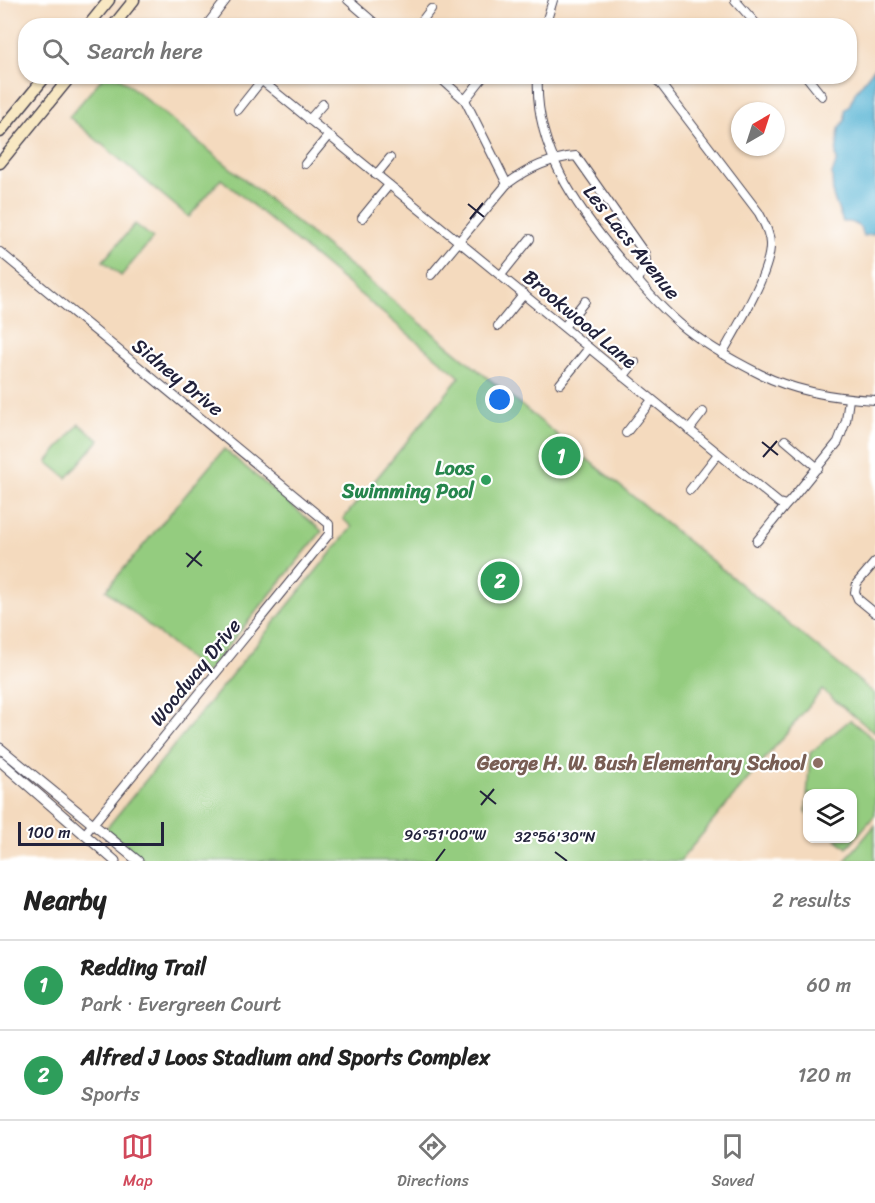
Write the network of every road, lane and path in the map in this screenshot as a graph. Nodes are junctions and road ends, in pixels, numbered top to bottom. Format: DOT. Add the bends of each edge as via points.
graph roads {
  1 [pos="109,0"];
  2 [pos="134,0"];
  3 [pos="226,0"];
  4 [pos="348,0"];
  5 [pos="553,0"];
  6 [pos="735,0"];
  7 [pos="431,9"];
  8 [pos="94,18"];
  9 [pos="119,18"];
  10 [pos="212,18"];
  11 [pos="369,18"];
  12 [pos="424,18"];
  13 [pos="547,18"];
  14 [pos="751,18"];
  15 [pos="39,84"];
  16 [pos="64,84"];
  17 [pos="255,84"];
  18 [pos="264,84"];
  19 [pos="447,84"];
  20 [pos="478,84"];
  21 [pos="538,84"];
  22 [pos="661,84"];
  23 [pos="812,84"];
  24 [pos="822,96"];
  25 [pos="465,100"];
  26 [pos="323,104"];
  27 [pos="238,110"];
  28 [pos="309,120"];
  29 [pos="0,132"];
  30 [pos="328,136"];
  31 [pos="390,158"];
  32 [pos="554,160"];
  33 [pos="0,163"];
  34 [pos="305,164"];
  35 [pos="376,175"];
  36 [pos="507,184"];
  37 [pos="389,185"];
  38 [pos="362,218"];
  39 [pos="530,239"];
  40 [pos="459,242"];
  41 [pos="0,252"];
  42 [pos="431,275"];
  43 [pos="501,275"];
  44 [pos="638,281"];
  45 [pos="524,294"];
  46 [pos="585,301"];
  47 [pos="498,326"];
  48 [pos="564,327"];
  49 [pos="589,348"];
  50 [pos="722,354"];
  51 [pos="635,363"];
  52 [pos="624,377"];
  53 [pos="560,384"];
  54 [pos="849,399"];
  55 [pos="652,400"];
  56 [pos="875,400"];
  57 [pos="704,412"];
  58 [pos="688,430"];
  59 [pos="626,433"];
  60 [pos="784,440"];
  61 [pos="718,454"];
  62 [pos="818,468"];
  63 [pos="690,490"];
  64 [pos="786,505"];
  65 [pos="330,530"];
  66 [pos="757,541"];
  67 [pos="875,562"];
  68 [pos="875,613"];
  69 [pos="0,748"];
  70 [pos="0,761"];
  71 [pos="93,824"];
  72 [pos="84,835"];
  73 [pos="115,861"];
  74 [pos="138,861"];
  1 -- 8 [label="main road"];
  2 -- 9 [label="main road"];
  3 -- 10 [label="street"];
  4 -- 11 [label="street"];
  5 -- 13 [label="street"];
  6 -- 14 [label="street"];
  7 -- 12 [label="street"];
  15 -- 29 [label="main road"];
  16 -- 33 [label="main road"];
  17 -- 27 [label="street"];
  18 -- 28 [label="street, Brookwood Lane"];
  19 -- 25 [label="street"];
  20 -- 25 [label="street"];
  21 -- 32 [label="street, Les Lacs Avenue" via="540,119"];
  22 -- 50 [label="street" via="759,213 770,243 767,265"];
  23 -- 24 [label="street"];
  25 -- 36 [label="street"];
  26 -- 28 [label="street"];
  28 -- 30 [label="street, Brookwood Lane"];
  30 -- 34 [label="street"];
  30 -- 35 [label="street, Brookwood Lane"];
  31 -- 35 [label="street"];
  32 -- 36 [label="street"];
  32 -- 44 [label="street, Les Lacs Avenue" via="580,209"];
  32 -- 44 [label="street" via="576,156 642,248 646,261"];
  35 -- 37 [label="street, Brookwood Lane"];
  36 -- 40 [label="street"];
  37 -- 38 [label="street"];
  37 -- 40 [label="street, Brookwood Lane"];
  39 -- 43 [label="street"];
  40 -- 42 [label="street"];
  40 -- 43 [label="street, Brookwood Lane"];
  41 -- 65 [label="street, Sidney Drive" via="329,524"];
  43 -- 45 [label="street, Brookwood Lane"];
  44 -- 50 [label="street, Les Lacs Avenue" via="680,324"];
  45 -- 47 [label="street"];
  45 -- 48 [label="street, Brookwood Lane"];
  46 -- 48 [label="street"];
  48 -- 49 [label="street, Brookwood Lane"];
  49 -- 52 [label="street, Brookwood Lane"];
  49 -- 53 [label="street"];
  50 -- 54 [label="street, Les Lacs Avenue" via="762,375 807,391"];
  51 -- 52 [label="street"];
  52 -- 55 [label="street, Brookwood Lane"];
  54 -- 56 [label="street, Les Lacs Avenue"];
  54 -- 62 [label="street" via="838,442"];
  55 -- 58 [label="street, Brookwood Lane"];
  55 -- 59 [label="street"];
  57 -- 58 [label="street"];
  58 -- 61 [label="street, Brookwood Lane"];
  60 -- 62 [label="street"];
  61 -- 63 [label="street"];
  61 -- 64 [label="street, Brookwood Lane"];
  62 -- 64 [label="street"];
  64 -- 66 [label="street"];
  65 -- 71 [label="street, Woodway Drive"];
  67 -- 68 [label="street" via="857,583 855,592"];
  69 -- 71 [label="street"];
  70 -- 72 [label="street"];
  71 -- 72 [label="street, Woodway Drive"];
  71 -- 74 [label="street"];
  72 -- 73 [label="street"];
}
